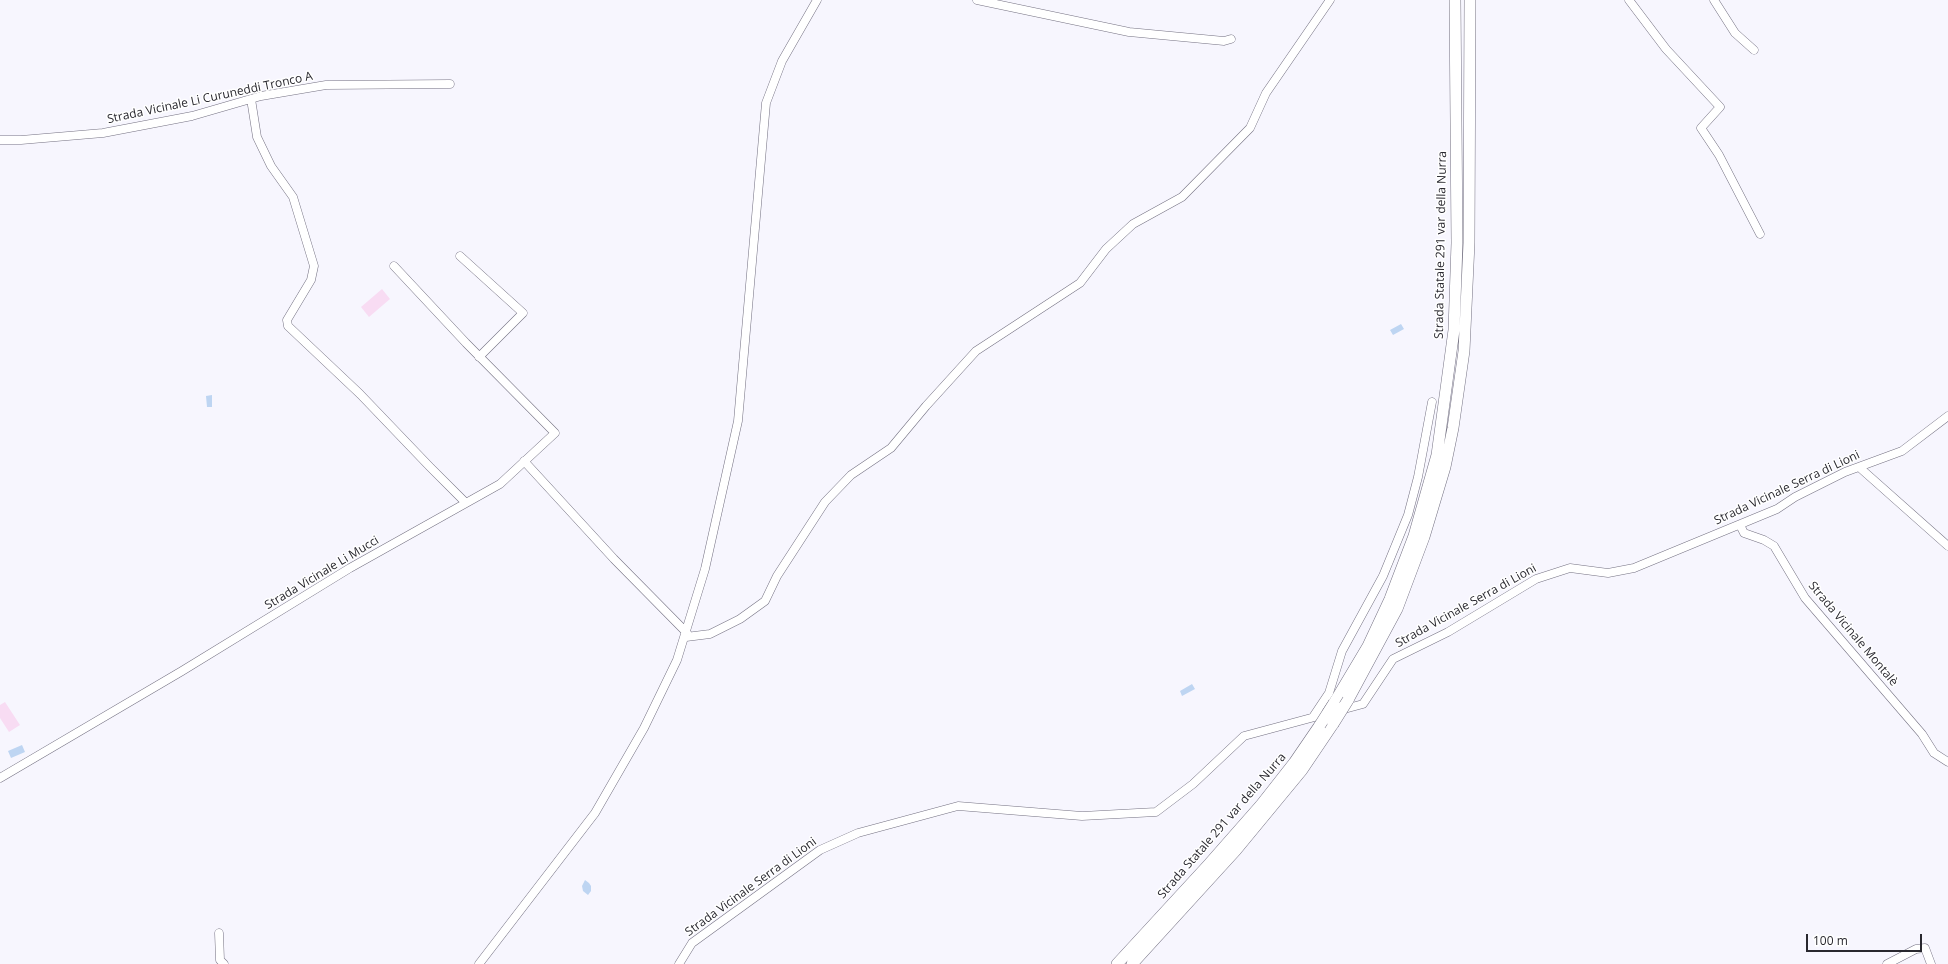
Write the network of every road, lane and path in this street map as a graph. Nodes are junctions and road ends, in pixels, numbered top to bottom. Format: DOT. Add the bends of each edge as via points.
graph roads {
  1 [pos="817,0"];
  2 [pos="977,0"];
  3 [pos="1330,0"];
  4 [pos="1455,0"];
  5 [pos="1470,0"];
  6 [pos="1629,0"];
  7 [pos="1714,0"];
  8 [pos="1231,39"];
  9 [pos="1754,50"];
  10 [pos="450,84"];
  11 [pos="251,99"];
  12 [pos="0,140"];
  13 [pos="1760,234"];
  14 [pos="460,256"];
  15 [pos="394,266"];
  16 [pos="479,357"];
  17 [pos="1432,402"];
  18 [pos="1948,416"];
  19 [pos="524,462"];
  20 [pos="1859,467"];
  21 [pos="466,503"];
  22 [pos="1740,525"];
  23 [pos="1948,546"];
  24 [pos="686,635"];
  25 [pos="1317,721"];
  26 [pos="1948,762"];
  27 [pos="0,778"];
  28 [pos="218,933"];
  29 [pos="224,964"];
  30 [pos="479,964"];
  31 [pos="678,964"];
  32 [pos="1117,964"];
  33 [pos="1132,964"];
  34 [pos="1887,964"];
  35 [pos="1931,964"];
  1 -- 24 [label="street" via="782,61 766,103 738,421 705,569"];
  2 -- 8 [label="street" via="1129,32 1224,41"];
  3 -- 24 [label="street" via="1266,93 1250,128 1182,197 1133,224 1106,249 1080,283 976,351 891,448 850,475 826,502 781,569 765,601 740,619 710,634"];
  4 -- 25 [label="highway, Strada Statale 291 var della Nurra, bridge" via="1457,243 1454,330 1437,455 1414,536 1390,599 1368,646 1334,703"];
  5 -- 33 [label="highway, Strada Statale 291 var della Nurra, bridge" via="1469,243 1464,351 1445,467 1424,538 1400,602 1369,664 1302,770 1236,850"];
  6 -- 13 [label="street" via="1666,49 1720,107 1701,128 1719,155"];
  7 -- 9 [label="street" via="1735,33"];
  10 -- 11 [label="street, Strada Vicinale Li Curuneddi Tronco A" via="326,85"];
  11 -- 12 [label="street, Strada Vicinale Li Curuneddi Tronco A" via="192,116 103,133"];
  11 -- 21 [label="street" via="257,137 272,166 293,197 314,266 311,280 287,320 288,326 360,394"];
  14 -- 16 [label="street" via="523,313"];
  15 -- 16 [label="street, Strada Vicinale Li Mucci"];
  16 -- 19 [label="street, Strada Vicinale Li Mucci" via="555,433"];
  17 -- 25 [label="street" via="1408,515 1383,576 1342,651"];
  18 -- 20 [label="street, Strada Vicinale Serra di Lioni" via="1902,451"];
  19 -- 21 [label="street, Strada Vicinale Li Mucci" via="500,484"];
  19 -- 24 [label="street"];
  20 -- 22 [label="street, Strada Vicinale Serra di Lioni"];
  20 -- 23 [label="street"];
  21 -- 27 [label="street, Strada Vicinale Li Mucci" via="350,568"];
  22 -- 25 [label="street, Strada Vicinale Serra di Lioni" via="1634,568 1608,573 1570,568 1536,579 1448,632 1393,660 1363,704"];
  22 -- 26 [label="street, Strada Vicinale Montalè" via="1744,533 1774,546 1805,598 1922,734 1934,752"];
  24 -- 30 [label="street" via="678,660 644,728 595,813"];
  25 -- 31 [label="street, Strada Vicinale Serra di Lioni" via="1244,736 1193,784 1156,812 1082,816 958,806 858,833 820,850 692,943"];
  25 -- 32 [label="highway, Strada Statale 291 var della Nurra" via="1294,763 1260,805"];
  28 -- 29 [label="street" via="220,960"];
  34 -- 35 [label="street" via="1916,949 1924,948"];
}
